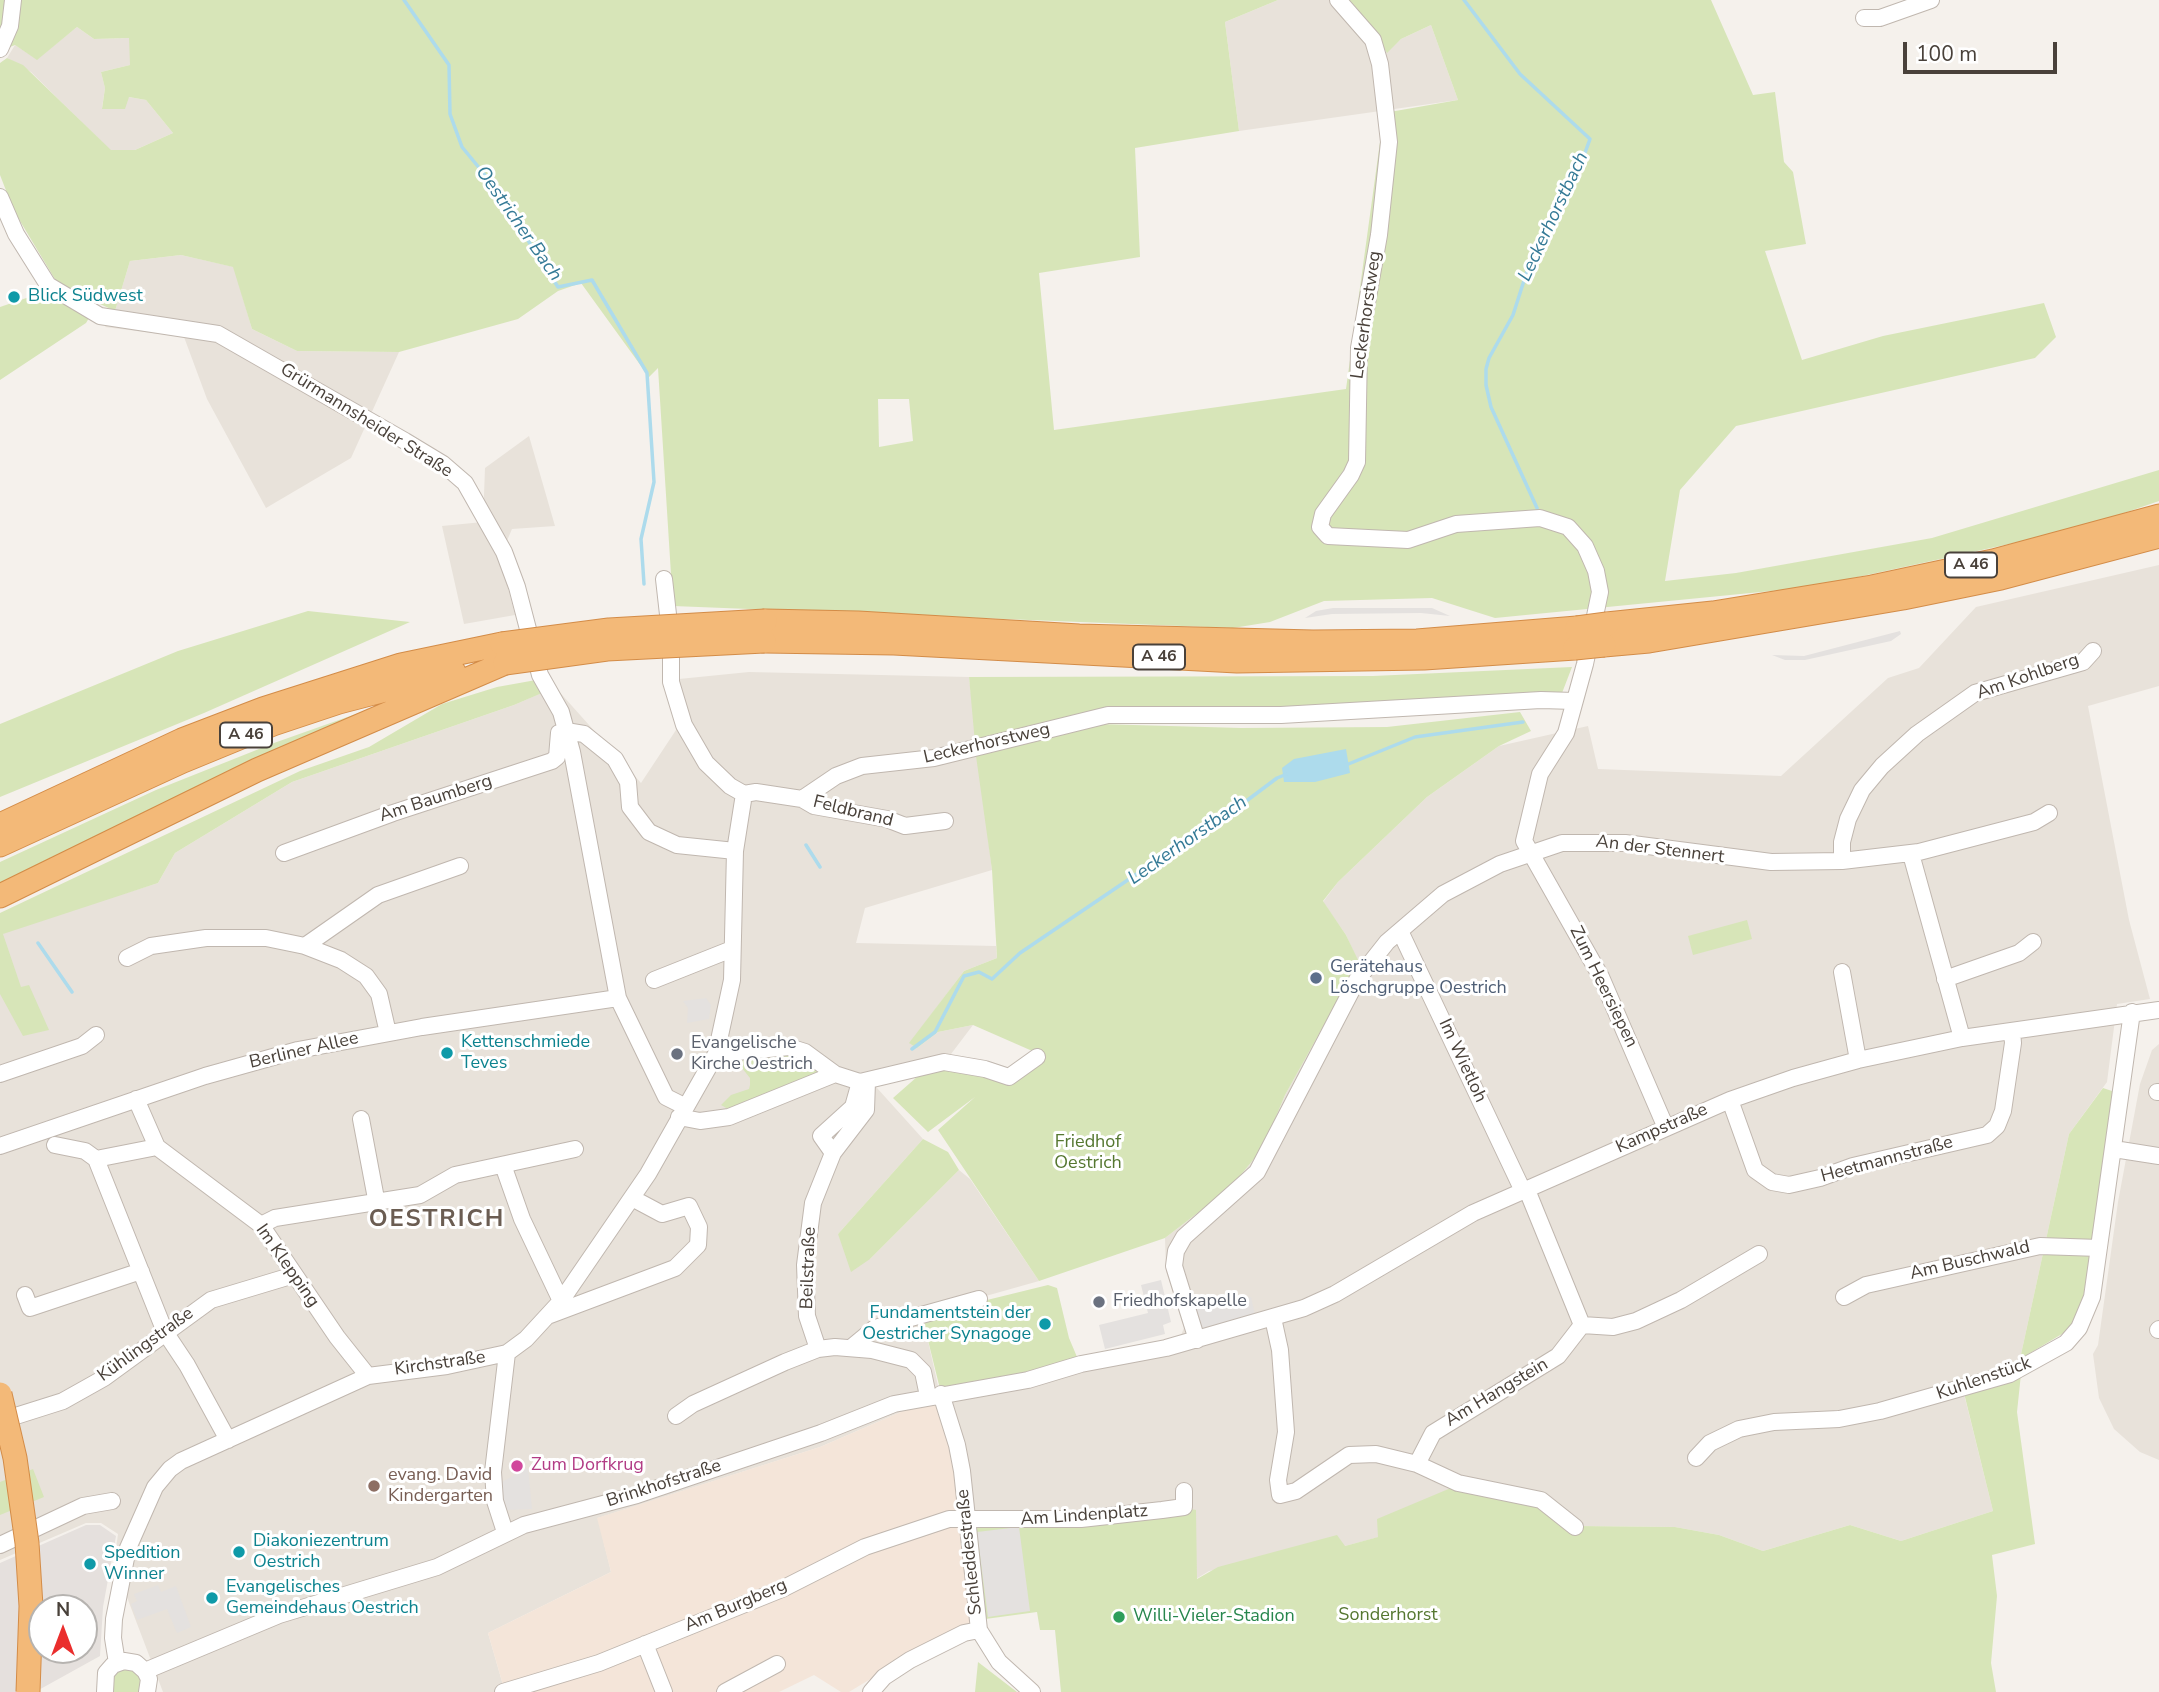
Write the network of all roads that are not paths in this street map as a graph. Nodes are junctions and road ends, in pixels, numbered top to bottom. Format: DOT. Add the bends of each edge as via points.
graph roads {
  1 [pos="13,0"];
  2 [pos="1338,0"];
  3 [pos="1931,0"];
  4 [pos="1864,18"];
  5 [pos="0,49"];
  6 [pos="0,197"];
  7 [pos="2159,516"];
  8 [pos="2159,536"];
  9 [pos="2000,578"];
  10 [pos="664,579"];
  11 [pos="1946,607"];
  12 [pos="1479,625"];
  13 [pos="1291,627"];
  14 [pos="764,631"];
  15 [pos="1530,632"];
  16 [pos="1606,634"];
  17 [pos="1576,638"];
  18 [pos="1189,640"];
  19 [pos="1649,641"];
  20 [pos="1700,644"];
  21 [pos="2093,651"];
  22 [pos="504,653"];
  23 [pos="1574,701"];
  24 [pos="566,731"];
  25 [pos="744,794"];
  26 [pos="802,799"];
  27 [pos="2049,813"];
  28 [pos="945,821"];
  29 [pos="0,825"];
  30 [pos="0,845"];
  31 [pos="736,851"];
  32 [pos="1531,852"];
  33 [pos="285,853"];
  34 [pos="1912,854"];
  35 [pos="1842,861"];
  36 [pos="460,866"];
  37 [pos="0,896"];
  38 [pos="1399,931"];
  39 [pos="2033,942"];
  40 [pos="305,946"];
  41 [pos="732,950"];
  42 [pos="127,958"];
  43 [pos="1842,972"];
  44 [pos="1945,979"];
  45 [pos="654,980"];
  46 [pos="618,998"];
  47 [pos="2159,1010"];
  48 [pos="2132,1013"];
  49 [pos="2011,1031"];
  50 [pos="388,1033"];
  51 [pos="96,1035"];
  52 [pos="1962,1038"];
  53 [pos="716,1054"];
  54 [pos="1037,1057"];
  55 [pos="1858,1059"];
  56 [pos="0,1074"];
  57 [pos="835,1074"];
  58 [pos="867,1081"];
  59 [pos="136,1099"];
  60 [pos="1730,1100"];
  61 [pos="682,1112"];
  62 [pos="361,1119"];
  63 [pos="1666,1128"];
  64 [pos="55,1145"];
  65 [pos="0,1146"];
  66 [pos="157,1147"];
  67 [pos="575,1149"];
  68 [pos="2114,1149"];
  69 [pos="833,1153"];
  70 [pos="2159,1156"];
  71 [pos="96,1158"];
  72 [pos="503,1165"];
  73 [pos="1525,1191"];
  74 [pos="632,1198"];
  75 [pos="377,1204"];
  76 [pos="261,1225"];
  77 [pos="2099,1248"];
  78 [pos="1759,1254"];
  79 [pos="141,1271"];
  80 [pos="294,1275"];
  81 [pos="25,1295"];
  82 [pos="1844,1297"];
  83 [pos="979,1299"];
  84 [pos="561,1301"];
  85 [pos="550,1315"];
  86 [pos="1273,1318"];
  87 [pos="1582,1325"];
  88 [pos="165,1332"];
  89 [pos="1197,1340"];
  90 [pos="852,1347"];
  91 [pos="818,1349"];
  92 [pos="507,1353"];
  93 [pos="368,1376"];
  94 [pos="0,1394"];
  95 [pos="935,1395"];
  96 [pos="676,1416"];
  97 [pos="0,1421"];
  98 [pos="228,1440"];
  99 [pos="1696,1458"];
  100 [pos="1417,1464"];
  101 [pos="1184,1491"];
  102 [pos="112,1501"];
  103 [pos="967,1517"];
  104 [pos="1575,1527"];
  105 [pos="505,1532"];
  106 [pos="0,1545"];
  107 [pos="979,1630"];
  108 [pos="645,1644"];
  109 [pos="117,1663"];
  110 [pos="777,1664"];
  111 [pos="145,1671"];
  112 [pos="28,1692"];
  113 [pos="105,1692"];
  114 [pos="147,1692"];
  115 [pos="503,1692"];
  116 [pos="664,1692"];
  117 [pos="725,1692"];
  118 [pos="871,1692"];
  119 [pos="1032,1692"];
  1 -- 5 [label="street" via="10,26"];
  2 -- 23 [label="street, Leckerhorstweg" via="1373,40 1389,142 1359,348 1357,462 1323,514 1320,527 1328,536 1387,541 1408,540 1483,520 1540,518 1568,527 1585,545 1600,592"];
  3 -- 4 [label="street" via="1880,18"];
  6 -- 24 [label="street, Grürmannsheider Straße" via="16,234 48,285 100,316 218,334 424,453 465,483 505,552 540,675"];
  7 -- 16 [label="highway, A 46" via="1993,561 1872,587"];
  8 -- 9 [label="highway, A 46"];
  9 -- 11 [label="highway"];
  9 -- 19 [label="highway, A 46"];
  10 -- 25 [label="street" via="670,682 684,725 706,763"];
  12 -- 15 [label="highway"];
  13 -- 18 [label="highway"];
  14 -- 17 [label="highway, A 46" via="894,643 1237,661 1424,659"];
  14 -- 18 [label="highway, A 46"];
  14 -- 22 [label="highway, A 46, bridge" via="609,630"];
  15 -- 17 [label="highway, A 46"];
  15 -- 18 [label="highway, A 46" via="1404,641"];
  16 -- 17 [label="highway, A 46, bridge"];
  16 -- 19 [label="highway, A 46"];
  19 -- 20 [label="highway"];
  21 -- 35 [label="street, Am Kohlberg" via="2082,662 1975,694 1917,734 1862,790 1848,819"];
  22 -- 29 [label="highway, A 46" via="401,665 263,709 182,740"];
  22 -- 30 [label="highway, A 46" via="273,724"];
  22 -- 37 [label="highway"];
  23 -- 26 [label="street, Leckerhorstweg" via="1281,715 1108,715 934,758 862,766 836,776"];
  23 -- 32 [label="street, Leckerhorstweg" via="1566,733 1535,788 1524,841"];
  24 -- 31 [label="street" via="584,734 615,759 628,782 630,807 649,832 677,845"];
  24 -- 33 [label="street, Am Baumberg" via="559,733 557,757 552,761"];
  24 -- 46 [label="street, Grürmannsheider Straße"];
  25 -- 26 [label="street"];
  25 -- 31 [label="street, Kirchstraße"];
  26 -- 28 [label="street, Feldbrand" via="814,806 905,826"];
  27 -- 34 [label="street, An der Stennert" via="2034,822"];
  31 -- 41 [label="street, Kirchstraße"];
  32 -- 35 [label="street, An der Stennert" via="1562,843 1591,842 1759,861"];
  32 -- 38 [label="street, An der Stennert" via="1466,880"];
  32 -- 63 [label="street, Zum Heersiepen" via="1601,977"];
  34 -- 35 [label="street, An der Stennert"];
  34 -- 44 [label="street"];
  36 -- 40 [label="street" via="378,895"];
  38 -- 73 [label="street, Im Wietloh"];
  38 -- 89 [label="street, An der Stennert" via="1357,980 1257,1172 1184,1237 1176,1251 1174,1266"];
  39 -- 44 [label="street" via="2018,953"];
  40 -- 42 [label="street" via="256,938 206,938 151,946"];
  40 -- 50 [label="street" via="366,976 379,994"];
  41 -- 45 [label="street"];
  41 -- 53 [label="street, Kirchstraße" via="732,980"];
  43 -- 55 [label="street"];
  44 -- 52 [label="street"];
  46 -- 50 [label="street, Berliner Allee"];
  46 -- 61 [label="street, Grürmannsheider Straße" via="666,1097"];
  47 -- 48 [label="street, Kampstraße"];
  48 -- 49 [label="street, Kampstraße"];
  48 -- 68 [label="street, Kuhlenstück"];
  49 -- 52 [label="street, Kampstraße"];
  49 -- 60 [label="street, Heetmannstraße" via="2003,1111 1987,1135 1820,1178 1788,1185 1772,1182 1755,1170"];
  50 -- 59 [label="street, Berliner Allee" via="298,1050"];
  51 -- 56 [label="street" via="82,1046"];
  52 -- 55 [label="street, Kampstraße"];
  53 -- 57 [label="street" via="789,1047 805,1052"];
  53 -- 61 [label="street, Kirchstraße"];
  54 -- 58 [label="street" via="1009,1077 944,1062"];
  55 -- 60 [label="street, Kampstraße"];
  57 -- 58 [label="street"];
  57 -- 61 [label="street" via="729,1117 700,1121"];
  58 -- 69 [label="street, Beilstraße" via="866,1110"];
  58 -- 69 [label="street" via="853,1107 821,1136"];
  59 -- 65 [label="street, Berliner Allee"];
  59 -- 66 [label="street, Im Klepping"];
  60 -- 63 [label="street, Kampstraße"];
  61 -- 74 [label="street, Kirchstraße"];
  62 -- 75 [label="street"];
  63 -- 73 [label="street, Kampstraße"];
  64 -- 71 [label="street"];
  66 -- 71 [label="street"];
  66 -- 76 [label="street, Im Klepping"];
  67 -- 72 [label="street"];
  68 -- 70 [label="street"];
  68 -- 77 [label="street, Kuhlenstück"];
  69 -- 91 [label="street, Beilstraße" via="813,1203 805,1265 807,1316"];
  71 -- 79 [label="street"];
  72 -- 75 [label="street" via="454,1175 420,1195"];
  72 -- 84 [label="street" via="531,1241"];
  73 -- 86 [label="street, Kampstraße" via="1461,1219 1335,1294"];
  73 -- 87 [label="street"];
  74 -- 84 [label="street, Kirchstraße"];
  74 -- 85 [label="street" via="662,1214 689,1206 699,1227 698,1245 675,1268"];
  75 -- 76 [label="street" via="275,1218"];
  76 -- 80 [label="street, Im Klepping"];
  77 -- 82 [label="street, Am Buschwald" via="2040,1246 1866,1285"];
  77 -- 99 [label="street, Kuhlenstück" via="2088,1310 2066,1343 2049,1355 2010,1374 1860,1416 1739,1429 1710,1443"];
  78 -- 87 [label="street" via="1636,1321 1613,1327"];
  79 -- 81 [label="street" via="30,1308"];
  79 -- 88 [label="street"];
  80 -- 88 [label="street, Kühlingstraße" via="211,1300"];
  80 -- 93 [label="street, Im Klepping"];
  83 -- 90 [label="street" via="875,1328"];
  84 -- 85 [label="street, Kirchstraße"];
  85 -- 92 [label="street, Kirchstraße"];
  86 -- 89 [label="street, Kampstraße"];
  86 -- 100 [label="street" via="1286,1432 1280,1495 1296,1491 1357,1453"];
  87 -- 100 [label="street, Am Hangstein" via="1558,1356 1433,1433"];
  88 -- 97 [label="street, Kühlingstraße" via="104,1378 64,1401"];
  88 -- 98 [label="street"];
  89 -- 95 [label="street, Brinkhofstraße" via="997,1387"];
  90 -- 91 [label="street"];
  90 -- 95 [label="street" via="911,1360"];
  91 -- 96 [label="street" via="745,1379"];
  92 -- 93 [label="street, Kirchstraße"];
  92 -- 105 [label="street" via="494,1472 495,1501"];
  93 -- 98 [label="street, Kirchstraße"];
  94 -- 112 [label="highway, bridge" via="27,1543 31,1606"];
  95 -- 103 [label="street, Schleddestraße" via="957,1445"];
  95 -- 105 [label="street, Brinkhofstraße" via="894,1404 637,1495"];
  98 -- 109 [label="street, Kirchstraße" via="170,1469 146,1503 121,1581 113,1637"];
  100 -- 104 [label="street" via="1458,1483 1541,1500"];
  101 -- 103 [label="street, Am Lindenplatz" via="1184,1507 1162,1510 1081,1518"];
  102 -- 106 [label="street" via="83,1506"];
  103 -- 107 [label="street, Schleddestraße"];
  103 -- 108 [label="street, Am Burgberg" via="865,1547 782,1589"];
  105 -- 111 [label="street, Brinkhofstraße" via="437,1567 290,1611"];
  107 -- 118 [label="street" via="910,1660"];
  107 -- 119 [label="street, Schleddestraße" via="994,1657"];
  108 -- 115 [label="street, Am Burgberg" via="600,1663"];
  108 -- 116 [label="street"];
  109 -- 111 [label="street" via="132,1661"];
  109 -- 113 [label="street" via="105,1676"];
  110 -- 117 [label="street"];
  111 -- 114 [label="street"];
}
